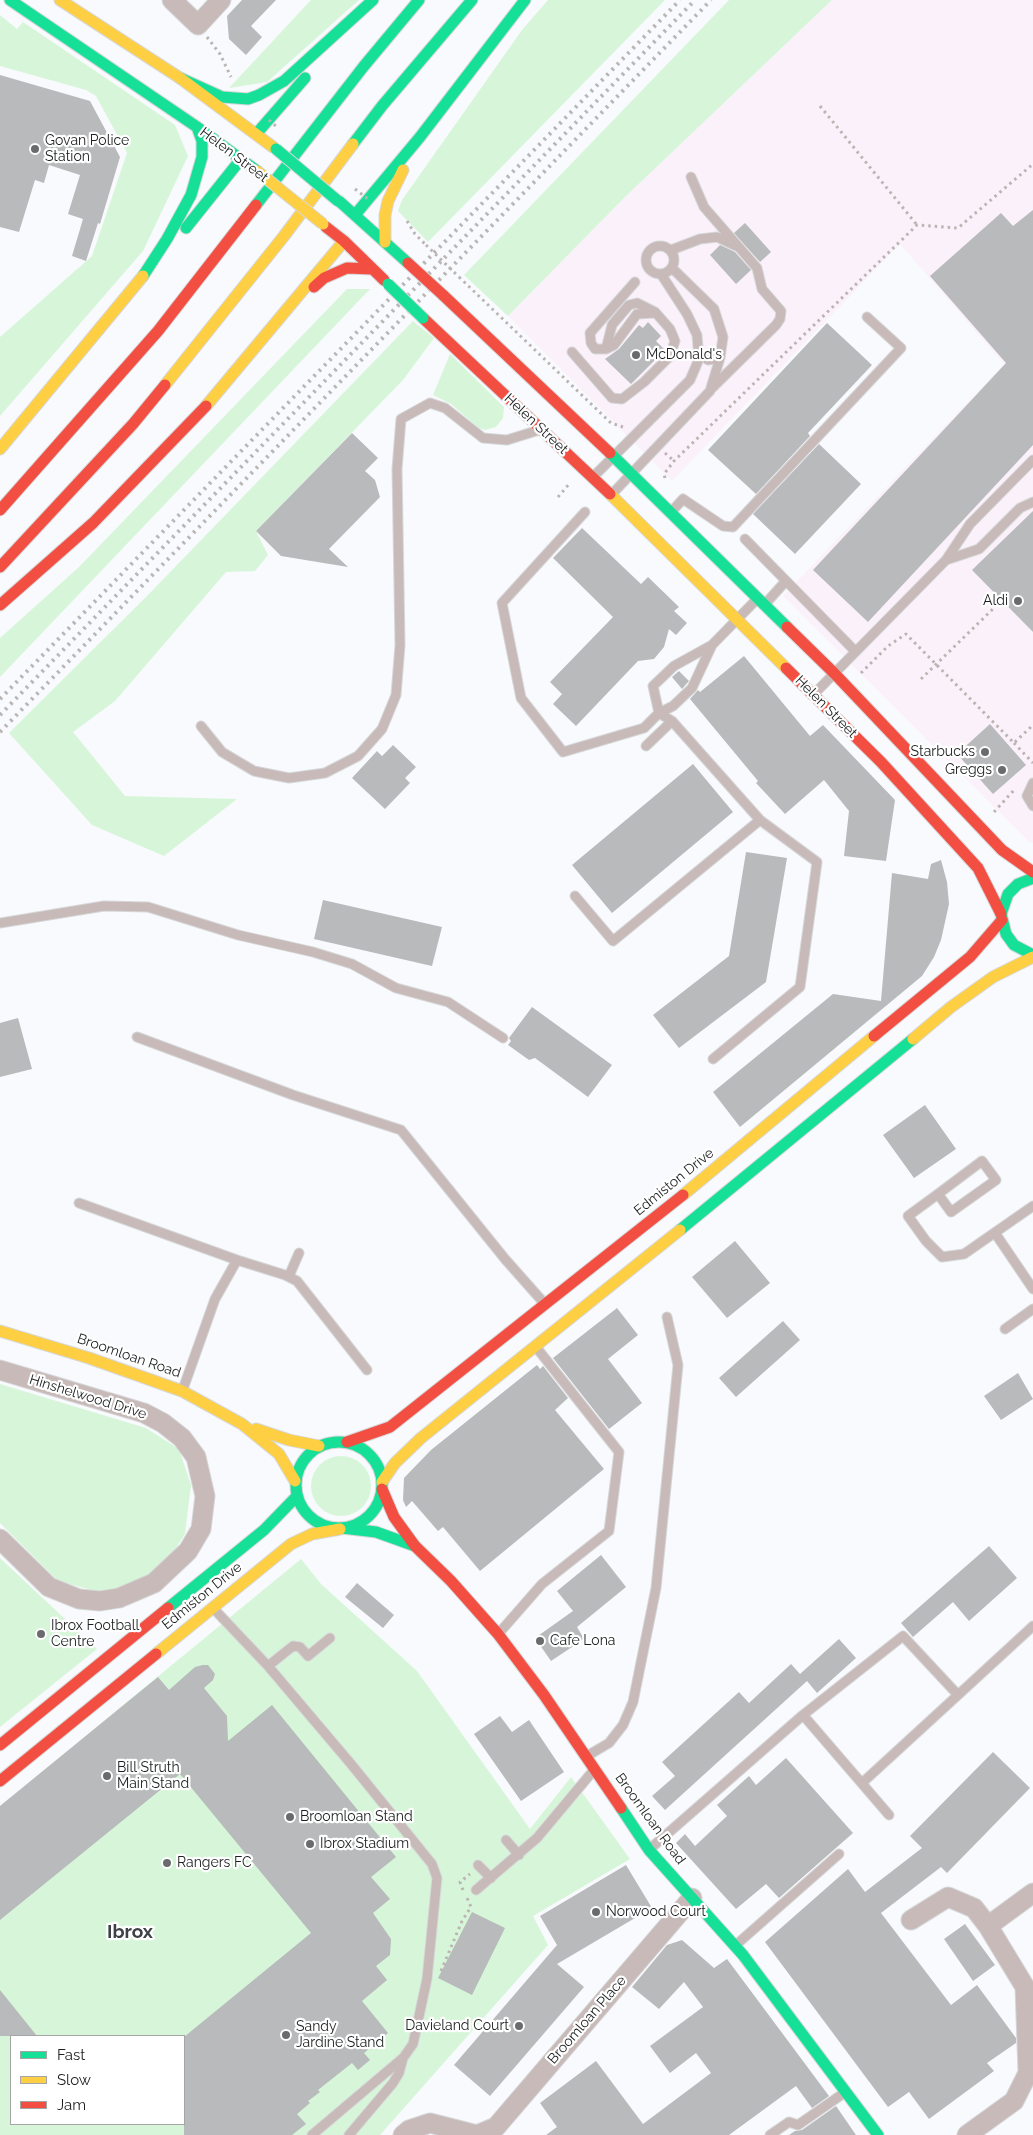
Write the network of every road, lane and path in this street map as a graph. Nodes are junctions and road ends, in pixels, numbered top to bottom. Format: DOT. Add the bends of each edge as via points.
graph roads {
  1 [pos="10,0"];
  2 [pos="60,0"];
  3 [pos="172,0"];
  4 [pos="221,0"];
  5 [pos="373,0"];
  6 [pos="419,0"];
  7 [pos="472,0"];
  8 [pos="525,0"];
  9 [pos="364,10"];
  10 [pos="198,24"];
  11 [pos="180,78"];
  12 [pos="232,79"];
  13 [pos="820,106"];
  14 [pos="197,127"];
  15 [pos="257,133"];
  16 [pos="420,137"];
  17 [pos="241,159"];
  18 [pos="1033,164"];
  19 [pos="691,177"];
  20 [pos="917,225"];
  21 [pos="350,228"];
  22 [pos="385,242"];
  23 [pos="426,245"];
  24 [pos="740,248"];
  25 [pos="670,250"];
  26 [pos="372,268"];
  27 [pos="672,268"];
  28 [pos="661,274"];
  29 [pos="635,282"];
  30 [pos="136,286"];
  31 [pos="656,313"];
  32 [pos="281,315"];
  33 [pos="867,317"];
  34 [pos="606,349"];
  35 [pos="572,352"];
  36 [pos="699,353"];
  37 [pos="720,358"];
  38 [pos="710,391"];
  39 [pos="624,427"];
  40 [pos="542,430"];
  41 [pos="0,449"];
  42 [pos="613,456"];
  43 [pos="1033,460"];
  44 [pos="631,474"];
  45 [pos="593,477"];
  46 [pos="611,495"];
  47 [pos="683,499"];
  48 [pos="1033,502"];
  49 [pos="0,510"];
  50 [pos="585,512"];
  51 [pos="670,512"];
  52 [pos="744,539"];
  53 [pos="946,560"];
  54 [pos="0,567"];
  55 [pos="786,582"];
  56 [pos="761,602"];
  57 [pos="0,605"];
  58 [pos="995,607"];
  59 [pos="737,619"];
  60 [pos="712,645"];
  61 [pos="854,651"];
  62 [pos="935,663"];
  63 [pos="834,673"];
  64 [pos="857,677"];
  65 [pos="920,679"];
  66 [pos="813,694"];
  67 [pos="659,714"];
  68 [pos="672,721"];
  69 [pos="1033,725"];
  70 [pos="201,726"];
  71 [pos="1014,743"];
  72 [pos="646,746"];
  73 [pos="1033,763"];
  74 [pos="1033,783"];
  75 [pos="1021,784"];
  76 [pos="1033,806"];
  77 [pos="990,816"];
  78 [pos="760,820"];
  79 [pos="1033,872"];
  80 [pos="1033,878"];
  81 [pos="575,896"];
  82 [pos="1002,917"];
  83 [pos="0,923"];
  84 [pos="1033,956"];
  85 [pos="137,1037"];
  86 [pos="503,1038"];
  87 [pos="713,1060"];
  88 [pos="938,1194"];
  89 [pos="79,1203"];
  90 [pos="1033,1206"];
  91 [pos="995,1233"];
  92 [pos="299,1254"];
  93 [pos="236,1260"];
  94 [pos="289,1276"];
  95 [pos="1033,1289"];
  96 [pos="545,1305"];
  97 [pos="1033,1309"];
  98 [pos="667,1317"];
  99 [pos="1005,1329"];
  100 [pos="0,1331"];
  101 [pos="536,1346"];
  102 [pos="0,1370"];
  103 [pos="368,1370"];
  104 [pos="182,1391"];
  105 [pos="242,1424"];
  106 [pos="347,1442"];
  107 [pos="319,1446"];
  108 [pos="296,1481"];
  109 [pos="382,1486"];
  110 [pos="297,1496"];
  111 [pos="341,1528"];
  112 [pos="0,1539"];
  113 [pos="415,1546"];
  114 [pos="212,1607"];
  115 [pos="1033,1626"];
  116 [pos="498,1634"];
  117 [pos="330,1638"];
  118 [pos="268,1666"];
  119 [pos="958,1695"];
  120 [pos="803,1715"];
  121 [pos="0,1745"];
  122 [pos="586,1756"];
  123 [pos="595,1768"];
  124 [pos="0,1781"];
  125 [pos="862,1783"];
  126 [pos="889,1815"];
  127 [pos="506,1840"];
  128 [pos="649,1850"];
  129 [pos="839,1854"];
  130 [pos="519,1855"];
  131 [pos="478,1864"];
  132 [pos="491,1878"];
  133 [pos="476,1890"];
  134 [pos="1033,1893"];
  135 [pos="692,1898"];
  136 [pos="911,1920"];
  137 [pos="988,1926"];
  138 [pos="735,1946"];
  139 [pos="427,1979"];
  140 [pos="403,2058"];
  141 [pos="846,2091"];
  142 [pos="312,2135"];
  143 [pos="349,2135"];
  144 [pos="403,2135"];
  145 [pos="477,2135"];
  146 [pos="770,2135"];
  147 [pos="878,2135"];
  148 [pos="967,2135"];
  1 -- 14 [label="main road, Helen Street"];
  2 -- 11 [label="main road, Helen Street"];
  3 -- 10 [label="street"];
  4 -- 10 [label="street"];
  5 -- 9 [label="main road"];
  6 -- 49 [label="main road" via="158,331"];
  7 -- 54 [label="main road" via="382,106 284,236 139,416"];
  8 -- 16 [label="main road"];
  9 -- 11 [label="main road" via="284,82 259,95 222,97"];
  9 -- 15 [label="main road"];
  10 -- 12 [label="path" via="220,54"];
  11 -- 15 [label="main road, Helen Street"];
  13 -- 20 [label="path"];
  14 -- 17 [label="main road, Helen Street"];
  14 -- 30 [label="main road" via="202,141 202,156 190,195 168,239"];
  15 -- 17 [label="main road"];
  15 -- 21 [label="main road, Helen Street, bridge" via="338,200"];
  16 -- 21 [label="main road"];
  16 -- 22 [label="main road" via="388,201"];
  17 -- 21 [label="main road, Helen Street, bridge" via="323,224"];
  17 -- 30 [label="main road"];
  18 -- 20 [label="path" via="958,228"];
  19 -- 24 [label="lane" via="704,207"];
  20 -- 47 [label="path" via="670,465 664,474 666,482"];
  21 -- 22 [label="main road, Helen Street"];
  21 -- 26 [label="main road, Helen Street"];
  21 -- 32 [label="main road"];
  22 -- 42 [label="main road, Helen Street, bridge"];
  23 -- 39 [label="path, bridge" via="611,423"];
  24 -- 25 [label="lane" via="717,237 700,239"];
  24 -- 38 [label="lane" via="757,268 762,289 781,312 780,319"];
  25 -- 27 [label="lane" via="675,259"];
  25 -- 28 [label="lane" via="658,246 648,252 648,269"];
  26 -- 32 [label="main road" via="347,268 324,278"];
  26 -- 40 [label="main road, Helen Street, bridge"];
  27 -- 28 [label="lane"];
  27 -- 37 [label="lane" via="714,309 723,337"];
  28 -- 36 [label="lane" via="697,335"];
  29 -- 34 [label="lane" via="590,334 595,349"];
  30 -- 41 [label="main road"];
  31 -- 34 [label="lane" via="637,314 614,345"];
  31 -- 34 [label="lane" via="637,303 628,305 612,325"];
  31 -- 35 [label="lane" via="670,329 675,341 670,356 622,399 612,398"];
  32 -- 57 [label="main road" via="222,389 136,480 93,523"];
  33 -- 47 [label="lane" via="901,348 733,527 723,526"];
  36 -- 37 [label="lane" via="708,360"];
  36 -- 42 [label="lane" via="690,380"];
  37 -- 38 [label="lane"];
  38 -- 44 [label="lane"];
  40 -- 45 [label="main road, Helen Street"];
  40 -- 70 [label="lane" via="507,440 483,438 445,408 430,403 402,419 397,469 400,645 396,695 382,729 358,756 325,773 289,778 254,771 222,752"];
  42 -- 44 [label="main road, Helen Street"];
  42 -- 45 [label="lane"];
  43 -- 53 [label="lane" via="970,524"];
  44 -- 46 [label="lane"];
  44 -- 51 [label="main road, Helen Street"];
  45 -- 46 [label="main road, Helen Street"];
  46 -- 59 [label="main road, Helen Street"];
  47 -- 51 [label="lane"];
  48 -- 53 [label="lane" via="1020,508 979,549"];
  50 -- 67 [label="lane" via="502,603 521,698 562,752 644,728"];
  51 -- 56 [label="main road, Helen Street"];
  52 -- 55 [label="lane"];
  53 -- 61 [label="lane"];
  55 -- 56 [label="lane"];
  55 -- 61 [label="lane"];
  56 -- 59 [label="lane"];
  56 -- 63 [label="main road, Helen Street"];
  58 -- 62 [label="path"];
  59 -- 60 [label="lane"];
  59 -- 66 [label="main road, Helen Street"];
  60 -- 67 [label="lane" via="692,688"];
  60 -- 67 [label="lane" via="674,666 653,686"];
  61 -- 63 [label="lane"];
  62 -- 64 [label="path" via="906,634 888,646"];
  62 -- 65 [label="path"];
  62 -- 71 [label="path"];
  63 -- 66 [label="lane"];
  63 -- 79 [label="main road, Helen Street" via="1002,850"];
  66 -- 82 [label="main road, Helen Street" via="881,762 978,868"];
  67 -- 68 [label="lane"];
  68 -- 72 [label="lane"];
  68 -- 78 [label="lane"];
  69 -- 71 [label="path"];
  71 -- 73 [label="path"];
  74 -- 76 [label="lane" via="1027,796"];
  75 -- 77 [label="path"];
  78 -- 81 [label="lane" via="613,941"];
  78 -- 87 [label="lane" via="817,862 800,987"];
  80 -- 82 [label="main road, Edmiston Drive" via="1018,884 1008,894"];
  82 -- 84 [label="main road, Helen Street" via="1006,934 1014,945"];
  82 -- 96 [label="main road, Edmiston Drive" via="970,957"];
  83 -- 86 [label="lane" via="104,906 148,907 238,935 352,964 396,988 448,1002"];
  84 -- 101 [label="main road" via="993,977 951,1008"];
  85 -- 96 [label="lane" via="293,1095 401,1130"];
  88 -- 88 [label="lane" via="982,1161 996,1180 951,1212"];
  88 -- 91 [label="lane" via="908,1216 942,1257 964,1254"];
  89 -- 93 [label="lane"];
  90 -- 91 [label="lane"];
  91 -- 95 [label="lane"];
  92 -- 94 [label="lane"];
  93 -- 94 [label="lane"];
  93 -- 104 [label="lane" via="215,1299"];
  94 -- 103 [label="lane" via="297,1281"];
  96 -- 106 [label="main road, Edmiston Drive" via="390,1427"];
  97 -- 99 [label="lane"];
  98 -- 122 [label="lane" via="678,1365 656,1588 633,1702 623,1725 609,1743"];
  100 -- 104 [label="main road, Broomloan Road" via="90,1358"];
  101 -- 109 [label="main road" via="421,1438 395,1463"];
  101 -- 116 [label="lane" via="619,1452 609,1531 542,1584"];
  102 -- 112 [label="street, Hinshelwood Drive" via="144,1413 163,1423 182,1438 196,1457 204,1483 205,1502 201,1528 178,1562 154,1583 110,1599 79,1599 49,1586"];
  104 -- 105 [label="main road, Broomloan Road"];
  105 -- 107 [label="main road, Broomloan Road"];
  105 -- 108 [label="main road, Broomloan Road" via="279,1454"];
  106 -- 107 [label="main road"];
  106 -- 109 [label="main road" via="371,1456 379,1468"];
  107 -- 108 [label="main road" via="299,1467"];
  108 -- 110 [label="main road"];
  109 -- 111 [label="main road" via="375,1509 366,1519 354,1526"];
  109 -- 113 [label="main road, Broomloan Road" via="394,1517"];
  110 -- 111 [label="main road" via="302,1509 313,1520"];
  110 -- 121 [label="main road, Edmiston Drive" via="264,1530"];
  111 -- 113 [label="main road, Broomloan Road" via="376,1532"];
  111 -- 114 [label="main road, Edmiston Drive" via="312,1534 291,1544"];
  113 -- 116 [label="main road, Broomloan Road"];
  114 -- 118 [label="lane"];
  114 -- 124 [label="main road, Edmiston Drive"];
  115 -- 119 [label="lane"];
  116 -- 122 [label="main road, Broomloan Road"];
  117 -- 118 [label="lane" via="308,1656 300,1647 293,1646"];
  118 -- 139 [label="lane" via="435,1870 436,1892"];
  119 -- 120 [label="lane" via="903,1636"];
  119 -- 125 [label="lane"];
  120 -- 125 [label="lane"];
  120 -- 128 [label="lane"];
  122 -- 123 [label="main road, Broomloan Road"];
  123 -- 128 [label="main road, Broomloan Road"];
  123 -- 130 [label="lane"];
  125 -- 126 [label="lane"];
  127 -- 130 [label="lane"];
  128 -- 135 [label="main road, Broomloan Road"];
  129 -- 138 [label="lane"];
  130 -- 132 [label="lane"];
  131 -- 132 [label="lane"];
  131 -- 139 [label="path" via="476,1870 460,1882 471,1907 437,1981"];
  132 -- 133 [label="lane"];
  134 -- 137 [label="street"];
  135 -- 138 [label="main road, Broomloan Road"];
  135 -- 145 [label="street, Broomloan Place" via="496,2127"];
  136 -- 137 [label="street" via="948,1897 974,1908"];
  137 -- 148 [label="street" via="1025,1987 1028,2073 1014,2101"];
  138 -- 141 [label="main road, Broomloan Road"];
  139 -- 140 [label="lane" via="413,2044"];
  140 -- 142 [label="lane"];
  140 -- 143 [label="lane" via="393,2082"];
  141 -- 146 [label="lane" via="798,2125 789,2122"];
  141 -- 147 [label="main road, Broomloan Road"];
  144 -- 145 [label="street, Broomloan Place" via="430,2123"];
}
